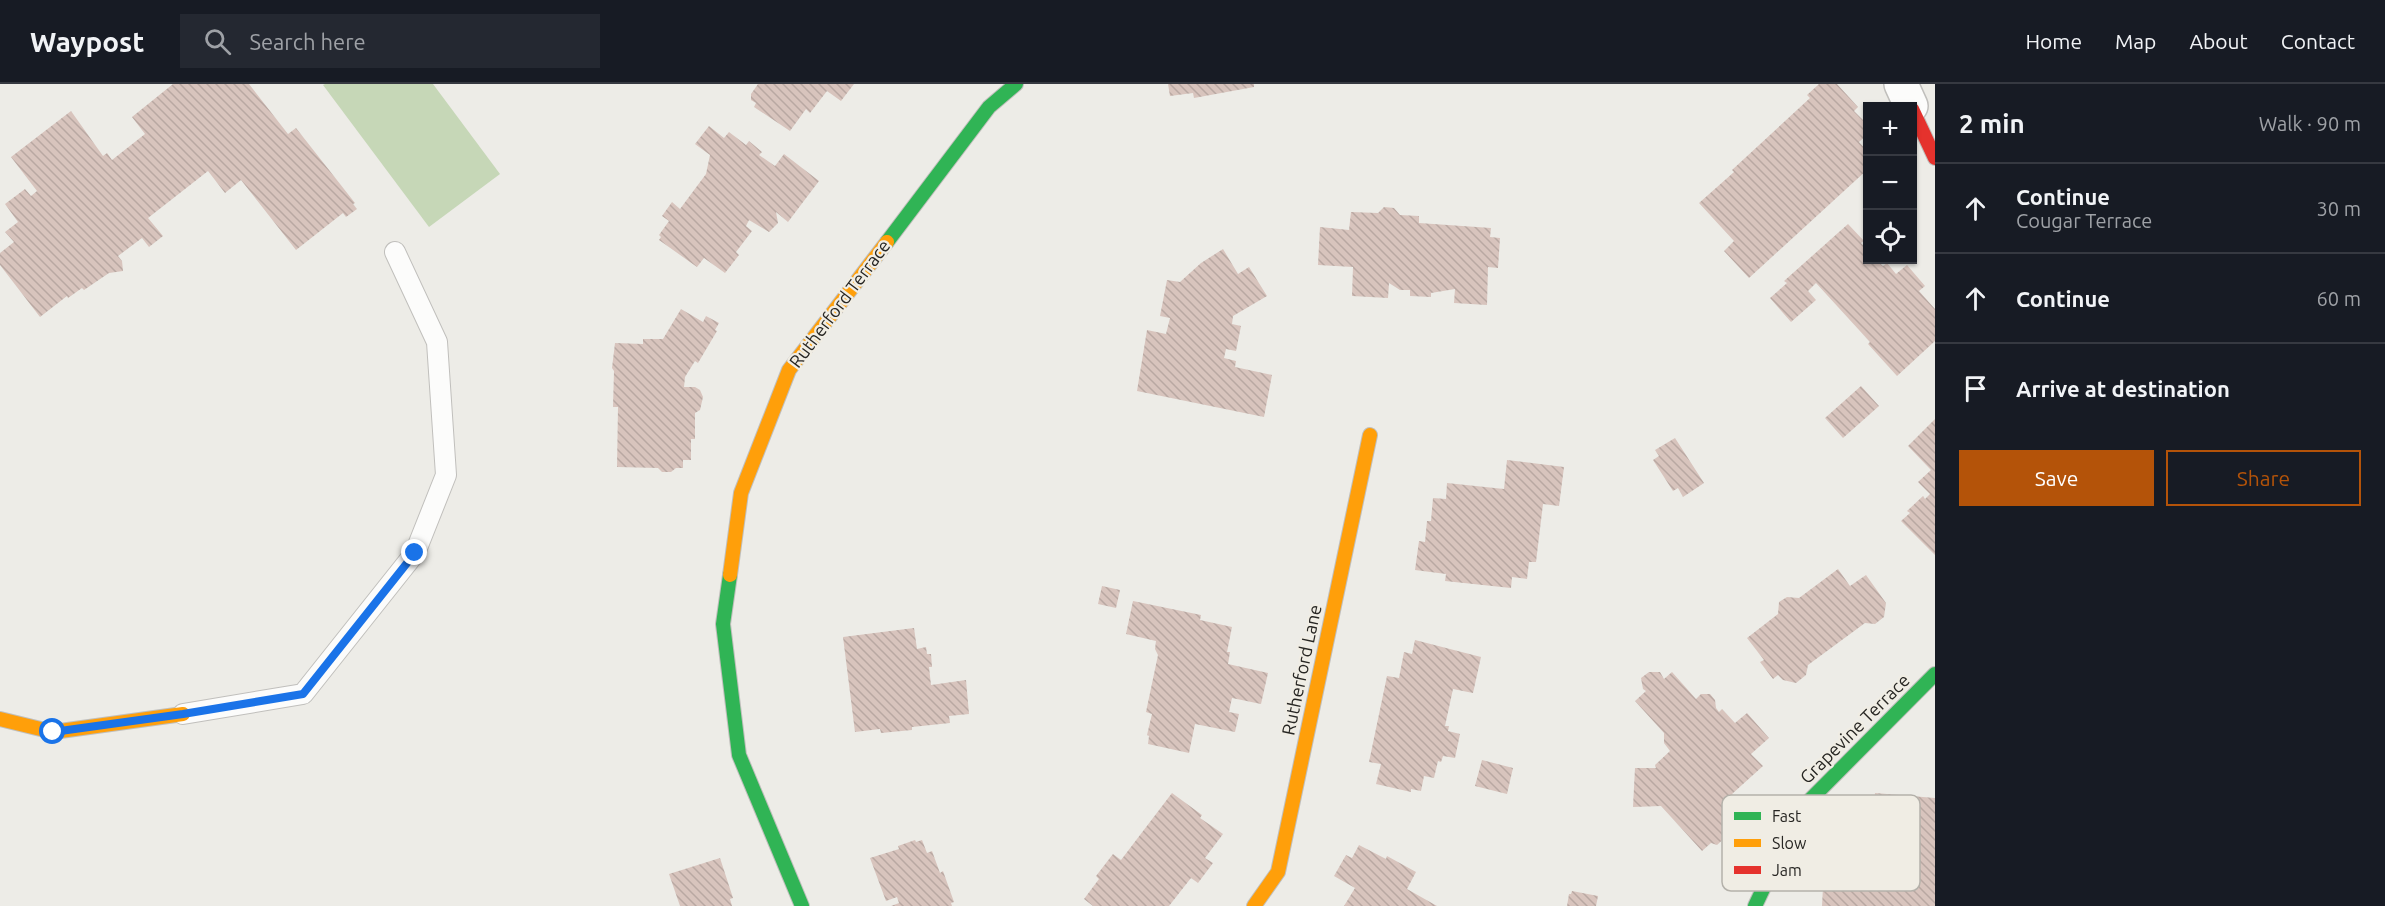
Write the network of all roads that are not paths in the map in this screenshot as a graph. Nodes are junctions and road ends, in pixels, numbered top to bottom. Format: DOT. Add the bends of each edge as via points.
graph roads {
  1 [pos="1016,84"];
  2 [pos="1901,84"];
  3 [pos="1909,102"];
  4 [pos="1917,119"];
  5 [pos="1935,158"];
  6 [pos="395,252"];
  7 [pos="1370,435"];
  8 [pos="1935,674"];
  9 [pos="183,714"];
  10 [pos="0,719"];
  11 [pos="1815,795"];
  12 [pos="1762,891"];
  13 [pos="802,906"];
  14 [pos="1254,906"];
  15 [pos="1755,906"];
  1 -- 13 [label="street, Rutherford Terrace" via="989,107 789,370 741,494 723,624 739,755"];
  2 -- 3 [label="street"];
  4 -- 5 [label="street"];
  6 -- 9 [label="lane" via="437,342 446,475 415,553 303,694"];
  7 -- 14 [label="street, Rutherford Lane" via="1278,872"];
  8 -- 11 [label="street, Grapevine Terrace"];
  9 -- 10 [label="street" via="53,732"];
  12 -- 15 [label="street, Grapevine Terrace"];
}
